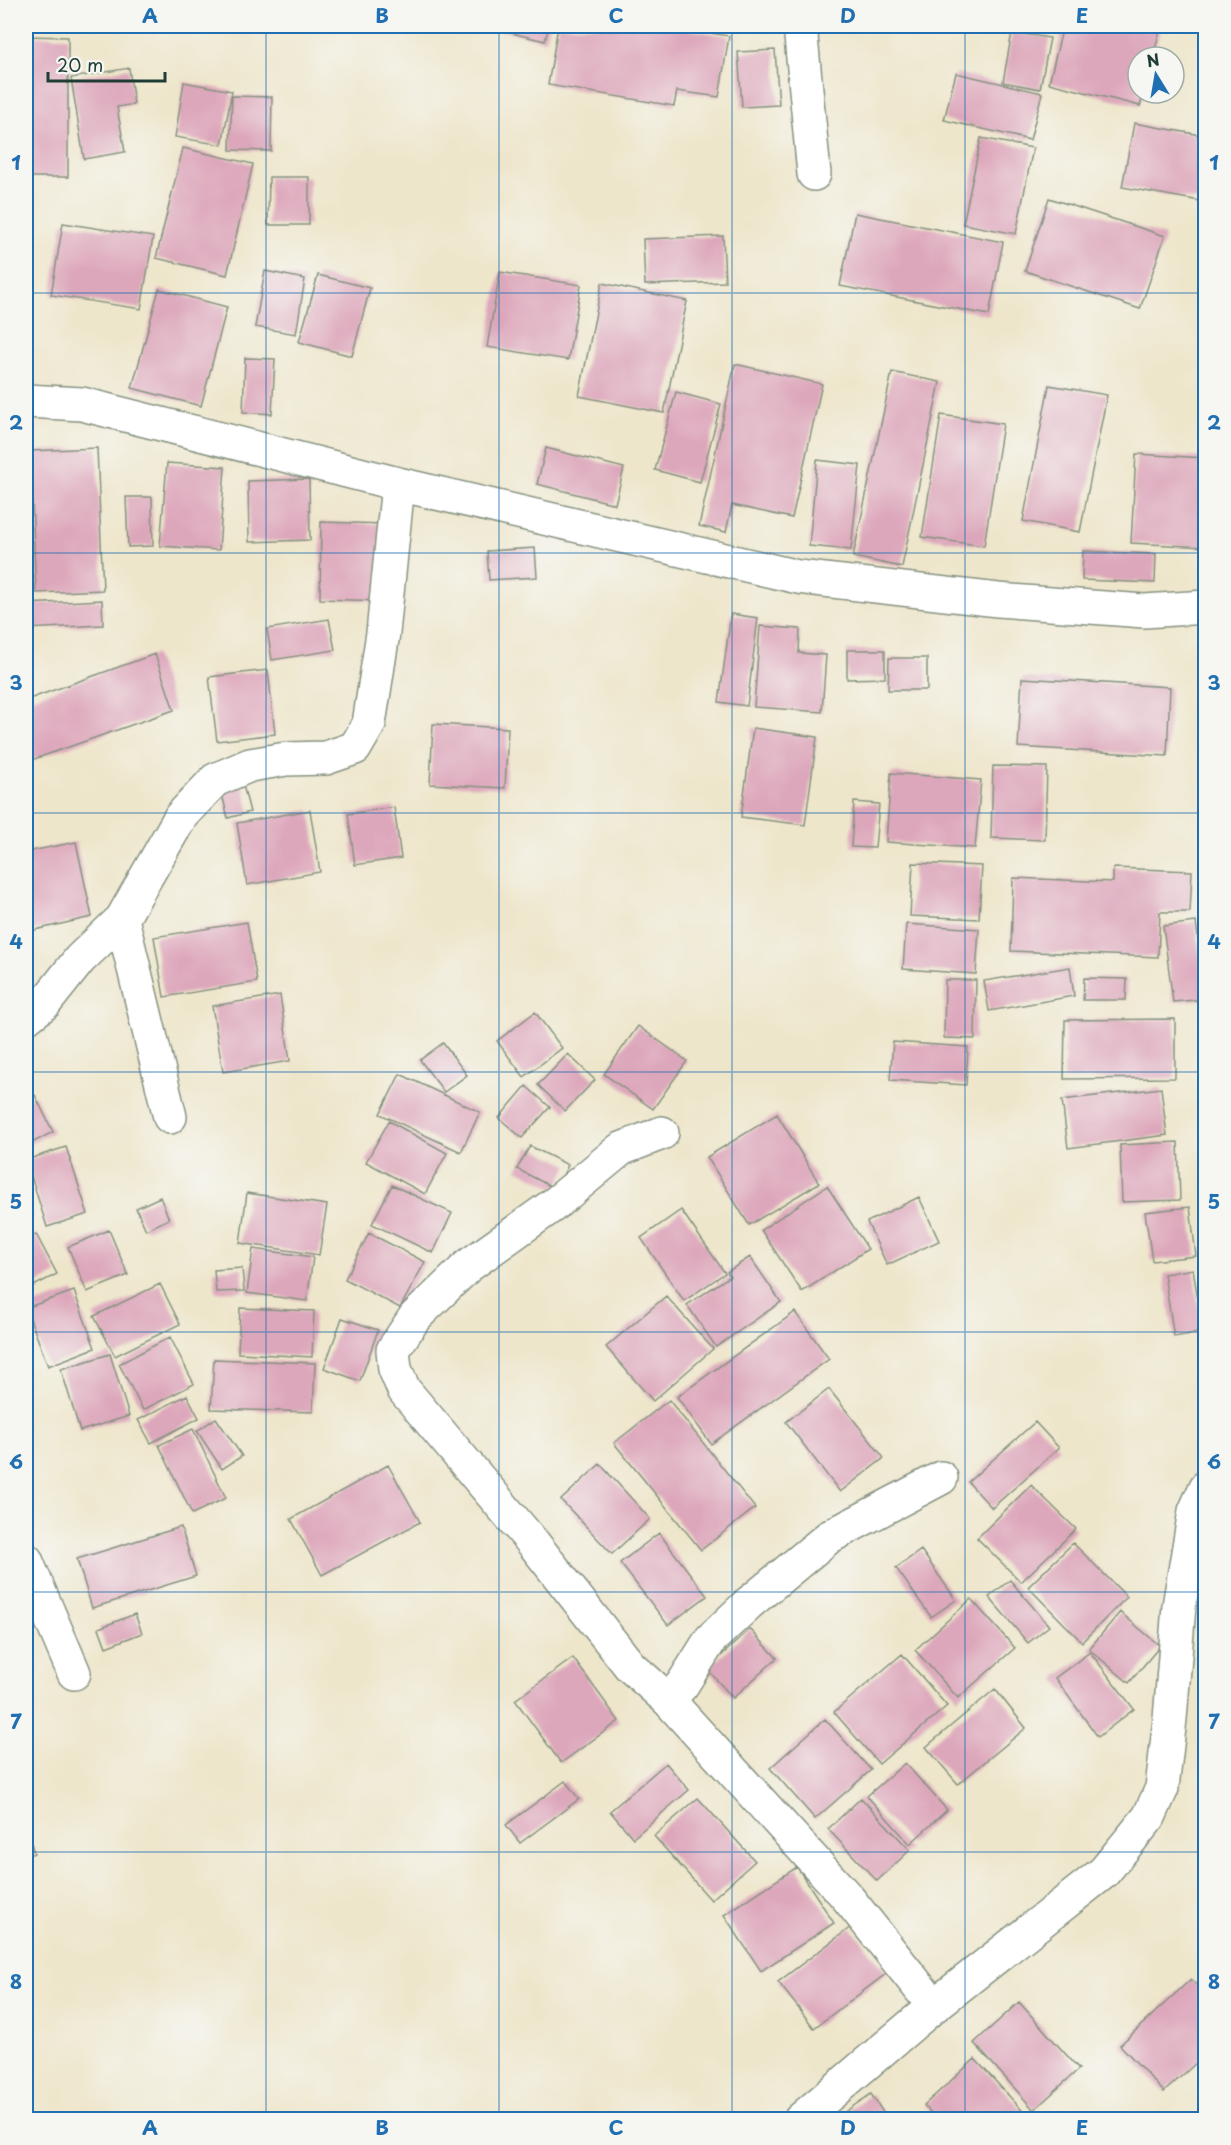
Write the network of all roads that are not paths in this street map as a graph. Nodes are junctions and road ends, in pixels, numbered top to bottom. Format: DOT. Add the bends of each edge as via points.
graph roads {
  1 [pos="803,26"];
  2 [pos="814,174"];
  3 [pos="26,400"];
  4 [pos="398,484"];
  5 [pos="1206,608"];
  6 [pos="122,919"];
  7 [pos="26,1018"];
  8 [pos="170,1117"];
  9 [pos="662,1133"];
  10 [pos="941,1478"];
  11 [pos="1206,1486"];
  12 [pos="26,1560"];
  13 [pos="74,1673"];
  14 [pos="668,1700"];
  15 [pos="934,2006"];
  16 [pos="800,2120"];
  1 -- 2 [label="street"];
  3 -- 4 [label="street" via="82,404"];
  4 -- 5 [label="street" via="798,577 998,600 1144,611"];
  4 -- 6 [label="street" via="369,724 355,748 326,758 250,765 215,780 182,816"];
  6 -- 7 [label="street" via="80,959 45,1003"];
  6 -- 8 [label="street"];
  9 -- 14 [label="street" via="621,1149 556,1203 468,1266 415,1317 393,1350 394,1369 404,1390 534,1544 630,1666"];
  10 -- 14 [label="street" via="829,1537 711,1639"];
  11 -- 15 [label="street" via="1196,1510 1179,1606 1162,1788 1149,1817 1104,1872"];
  12 -- 13 [label="street"];
  14 -- 15 [label="street" via="847,1897"];
  15 -- 16 [label="street"];
}
